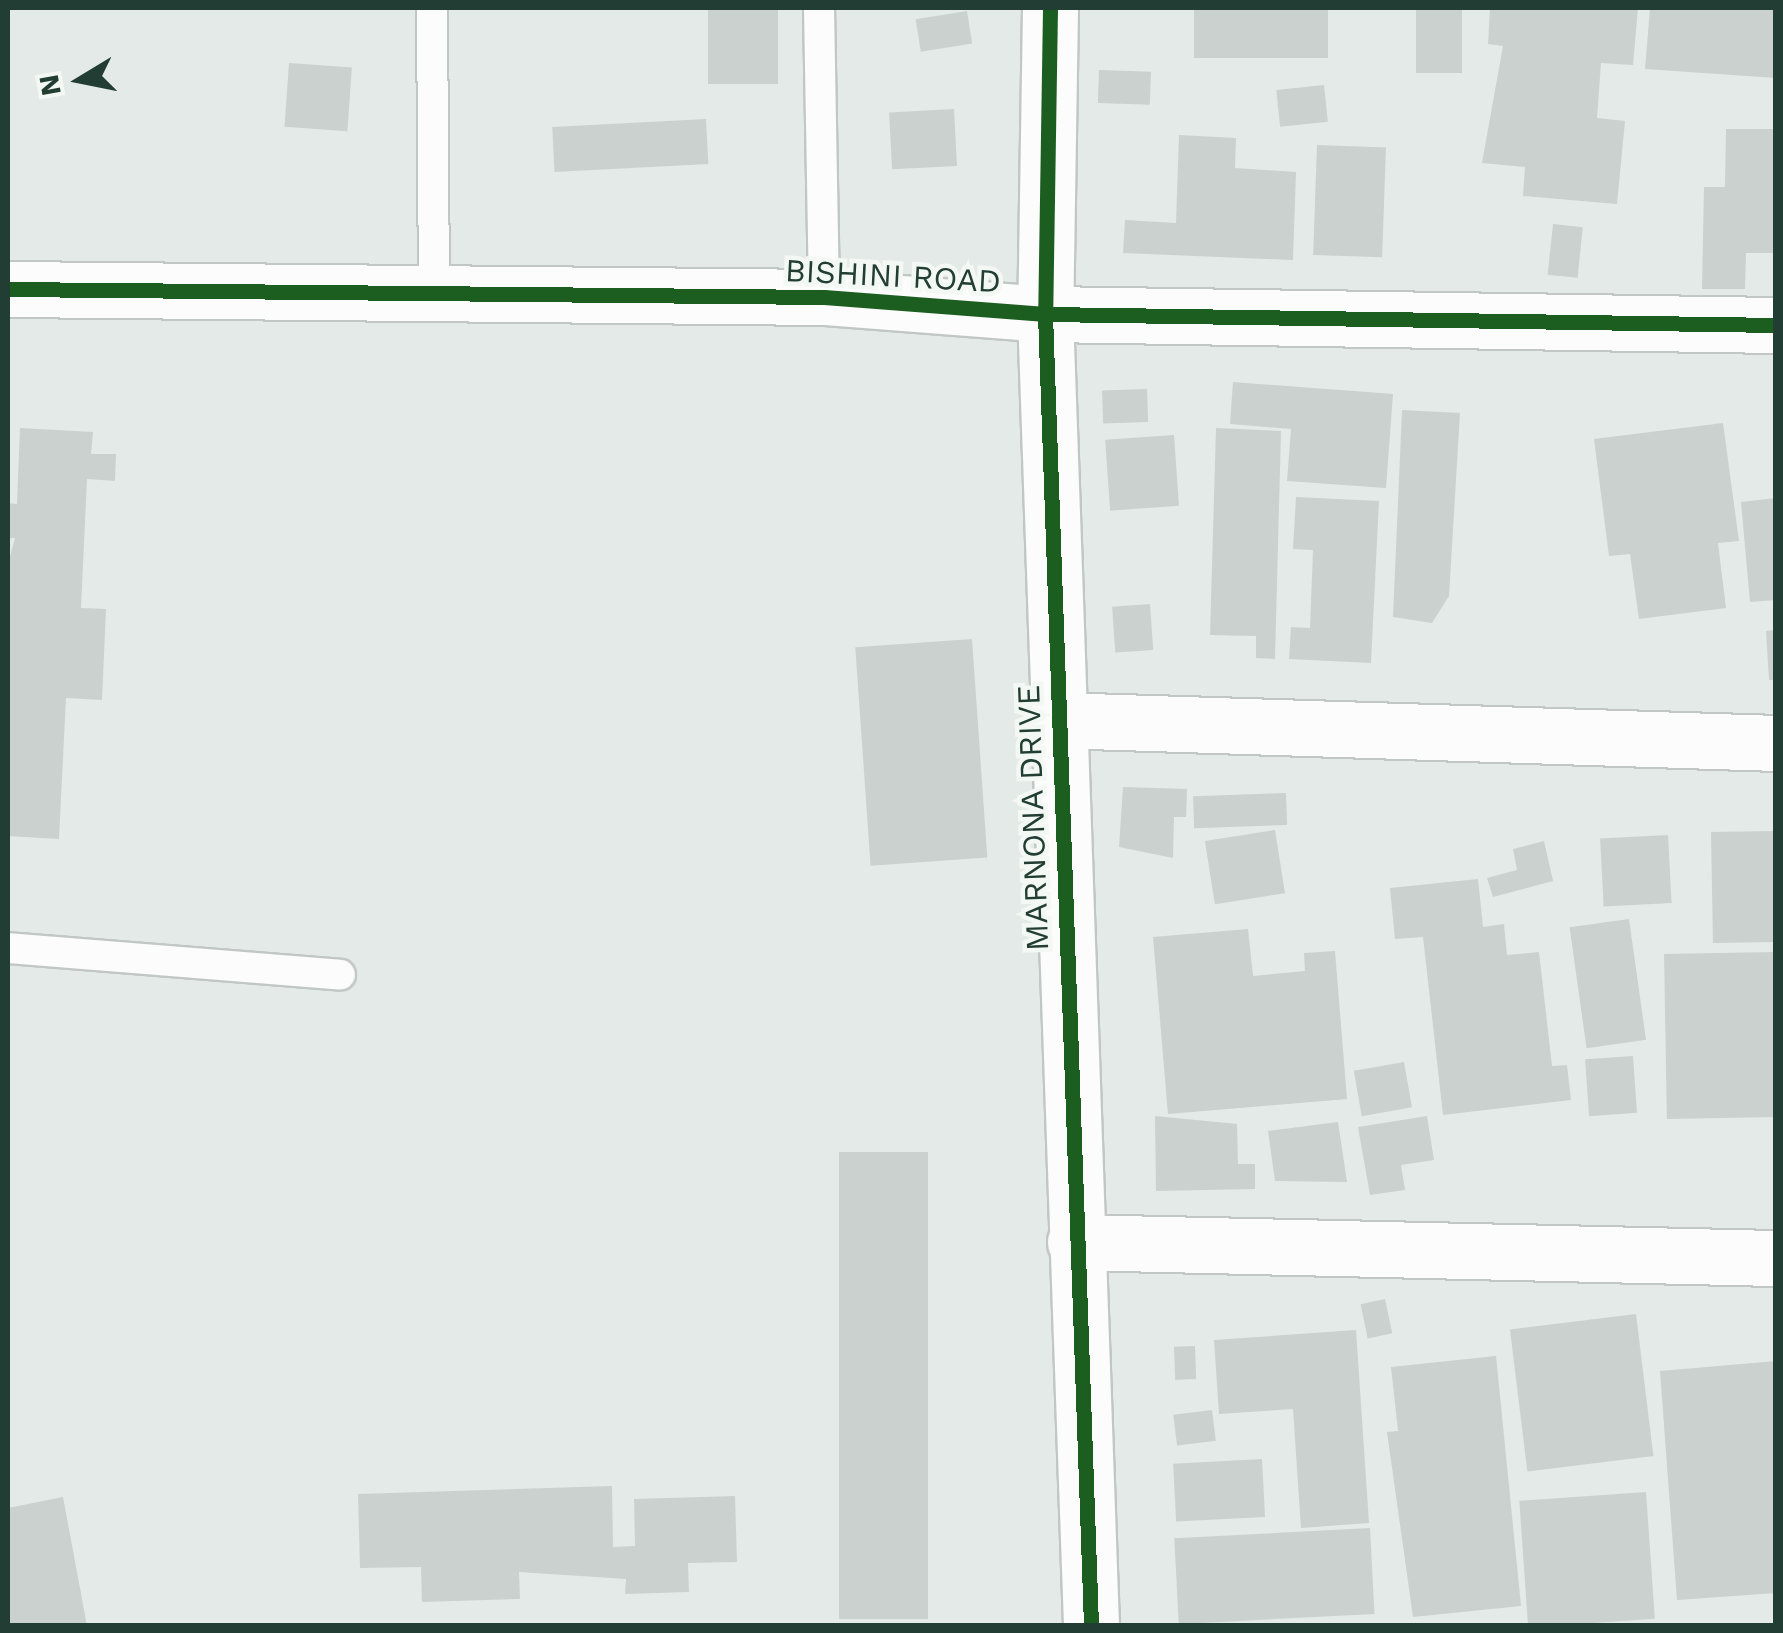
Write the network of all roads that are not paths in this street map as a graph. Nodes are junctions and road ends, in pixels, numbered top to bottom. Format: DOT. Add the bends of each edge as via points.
graph roads {
  1 [pos="432,8"];
  2 [pos="819,8"];
  3 [pos="1050,8"];
  4 [pos="8,289"];
  5 [pos="434,292"];
  6 [pos="824,297"];
  7 [pos="1045,314"];
  8 [pos="1776,325"];
  9 [pos="1057,720"];
  10 [pos="1776,743"];
  11 [pos="8,948"];
  12 [pos="340,975"];
  13 [pos="1075,1242"];
  14 [pos="1776,1258"];
  15 [pos="1091,1626"];
  1 -- 5 [label="lane"];
  2 -- 6 [label="lane"];
  3 -- 7 [label="street, MARNONA DRIVE"];
  4 -- 5 [label="street, BISHINI ROAD"];
  5 -- 6 [label="street, BISHINI ROAD"];
  6 -- 7 [label="street, BISHINI ROAD"];
  7 -- 8 [label="street, BISHINI ROAD"];
  7 -- 9 [label="street, MARNONA DRIVE"];
  9 -- 10 [label="street"];
  9 -- 13 [label="street, MARNONA DRIVE"];
  11 -- 12 [label="lane"];
  13 -- 14 [label="street"];
  13 -- 15 [label="street, MARNONA DRIVE"];
}
